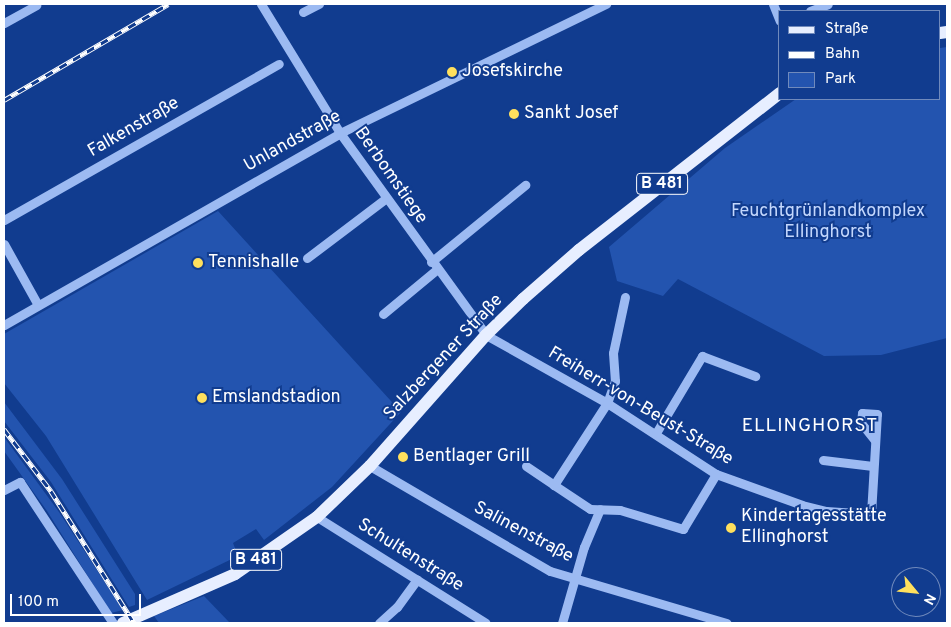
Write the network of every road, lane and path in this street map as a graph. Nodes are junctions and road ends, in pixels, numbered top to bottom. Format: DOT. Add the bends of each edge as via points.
graph roads {
  1 [pos="261,4"];
  2 [pos="319,4"];
  3 [pos="606,4"];
  4 [pos="773,4"];
  5 [pos="828,4"];
  6 [pos="36,5"];
  7 [pos="813,10"];
  8 [pos="303,12"];
  9 [pos="778,16"];
  10 [pos="4,23"];
  11 [pos="279,64"];
  12 [pos="778,95"];
  13 [pos="340,133"];
  14 [pos="525,185"];
  15 [pos="385,199"];
  16 [pos="4,220"];
  17 [pos="4,244"];
  18 [pos="307,258"];
  19 [pos="433,266"];
  20 [pos="624,296"];
  21 [pos="38,305"];
  22 [pos="383,314"];
  23 [pos="4,325"];
  24 [pos="486,335"];
  25 [pos="755,376"];
  26 [pos="606,402"];
  27 [pos="656,433"];
  28 [pos="875,440"];
  29 [pos="823,460"];
  30 [pos="370,466"];
  31 [pos="526,466"];
  32 [pos="873,466"];
  33 [pos="716,474"];
  34 [pos="554,485"];
  35 [pos="4,490"];
  36 [pos="600,509"];
  37 [pos="317,517"];
  38 [pos="417,579"];
  39 [pos="577,580"];
  40 [pos="113,623"];
  41 [pos="123,623"];
  42 [pos="379,623"];
  43 [pos="486,623"];
  44 [pos="562,623"];
  45 [pos="727,623"];
  1 -- 13 [label="street, Berbomstiege"];
  2 -- 8 [label="street"];
  3 -- 13 [label="street, Unlandstraße"];
  4 -- 9 [label="street"];
  5 -- 7 [label="street"];
  6 -- 10 [label="street"];
  11 -- 16 [label="street, Falkenstraße"];
  12 -- 24 [label="main road, Salzbergener Straße / B 481" via="580,250"];
  13 -- 15 [label="street, Berbomstiege"];
  13 -- 21 [label="street, Unlandstraße"];
  14 -- 19 [label="street"];
  15 -- 18 [label="street"];
  15 -- 19 [label="street, Berbomstiege"];
  17 -- 21 [label="street"];
  19 -- 22 [label="street"];
  19 -- 24 [label="street, Berbomstiege"];
  20 -- 26 [label="street" via="613,353 615,382"];
  21 -- 23 [label="street, Unlandstraße"];
  24 -- 26 [label="street, Freiherr-von-Beust-Straße"];
  24 -- 30 [label="main road, Salzbergener Straße / B 481"];
  25 -- 27 [label="street" via="702,356"];
  26 -- 27 [label="street, Freiherr-von-Beust-Straße"];
  26 -- 34 [label="street"];
  27 -- 33 [label="street, Freiherr-von-Beust-Straße"];
  28 -- 32 [label="street"];
  29 -- 32 [label="street"];
  30 -- 37 [label="main road, Salzbergener Straße / B 481"];
  30 -- 39 [label="street, Salinenstraße" via="550,571"];
  31 -- 34 [label="street"];
  32 -- 33 [label="street, Freiherr-von-Beust-Straße" via="871,514 826,511 802,505"];
  33 -- 36 [label="street" via="683,529 620,510"];
  34 -- 36 [label="street" via="590,509"];
  35 -- 40 [label="street" via="20,482"];
  36 -- 39 [label="street" via="584,547"];
  37 -- 38 [label="street, Schultenstraße"];
  37 -- 41 [label="main road, Salzbergener Straße / B 481" via="235,574"];
  38 -- 42 [label="street" via="397,607"];
  38 -- 43 [label="street, Schultenstraße"];
  39 -- 44 [label="street"];
  39 -- 45 [label="street, Salinenstraße"];
}
